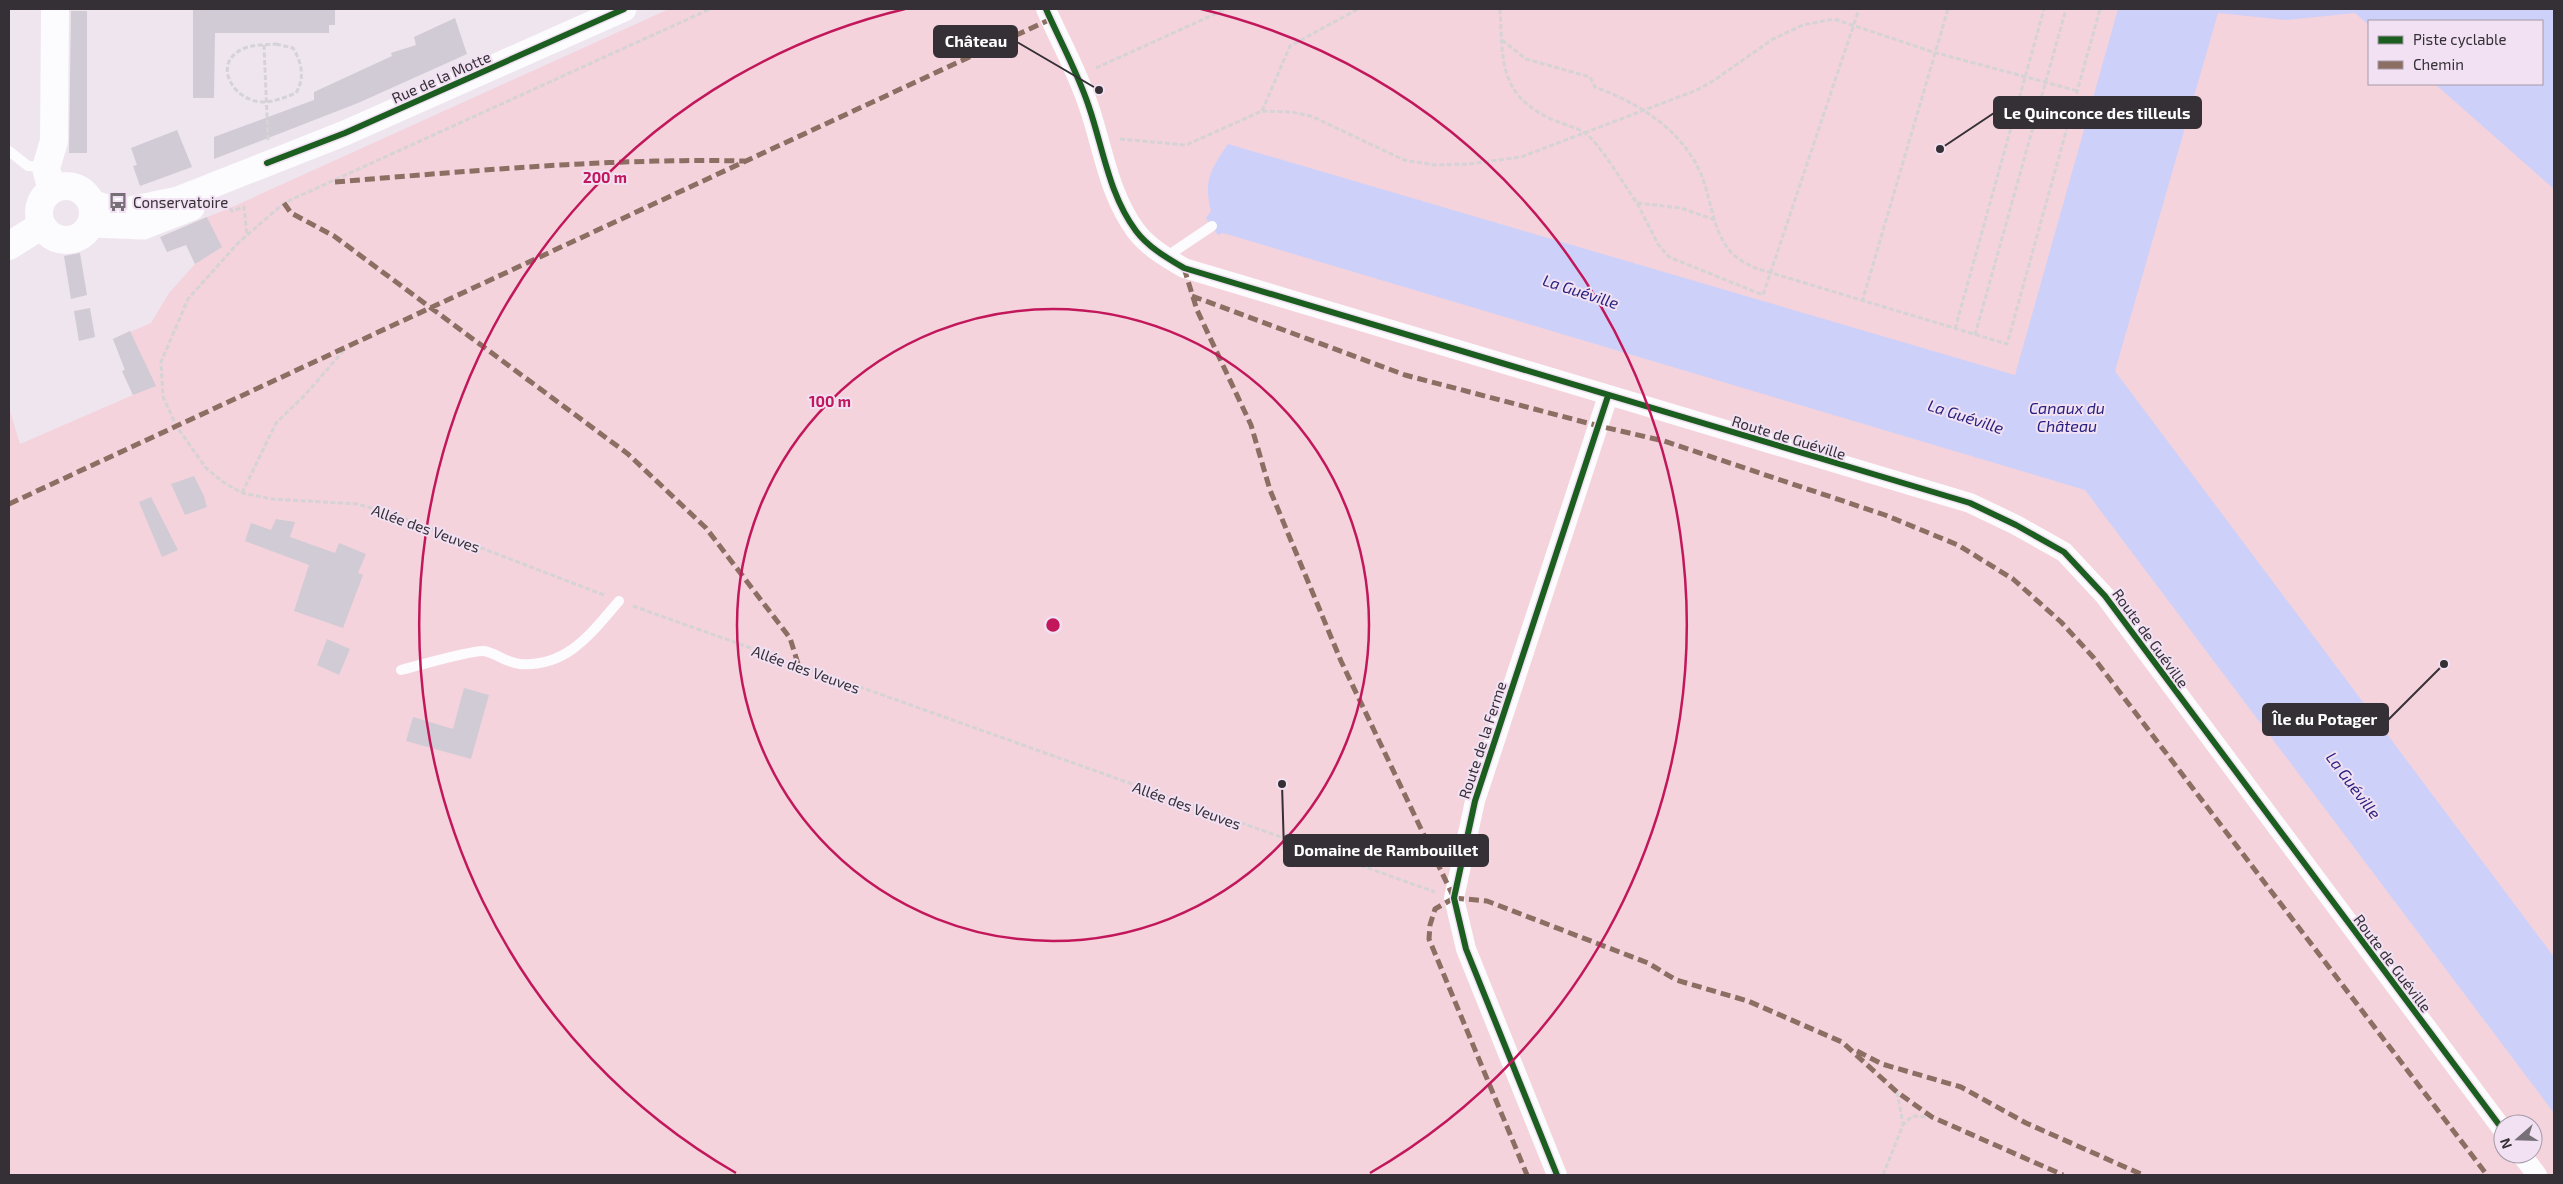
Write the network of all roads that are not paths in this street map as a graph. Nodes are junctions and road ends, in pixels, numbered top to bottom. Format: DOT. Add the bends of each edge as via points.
graph roads {
  1 [pos="55,9"];
  2 [pos="624,9"];
  3 [pos="1046,9"];
  4 [pos="9,151"];
  5 [pos="49,179"];
  6 [pos="91,213"];
  7 [pos="42,225"];
  8 [pos="1212,226"];
  9 [pos="9,246"];
  10 [pos="1166,257"];
  11 [pos="1608,396"];
  12 [pos="618,601"];
  13 [pos="401,670"];
  14 [pos="2493,1117"];
  15 [pos="2529,1164"];
  16 [pos="1557,1175"];
  17 [pos="2537,1175"];
  1 -- 5 [label="main road" via="54,141"];
  2 -- 6 [label="street, Rue de la Motte" via="345,133 268,154 222,196 143,227"];
  3 -- 10 [label="street, Route de Guéville" via="1077,76 1108,175 1124,212 1136,232"];
  4 -- 5 [label="lane"];
  5 -- 6 [label="main road" via="60,186 78,188"];
  5 -- 7 [label="main road" via="41,202"];
  6 -- 7 [label="main road" via="86,232 71,240 54,237"];
  7 -- 9 [label="main road"];
  8 -- 10 [label="lane"];
  10 -- 11 [label="street, Route de Guéville" via="1184,268"];
  11 -- 14 [label="street, Route de Guéville" via="1970,504 2064,552 2105,596"];
  11 -- 16 [label="street, Route de la Ferme" via="1475,801 1454,898 1466,949"];
  12 -- 13 [label="lane" via="586,640 567,654 519,664 483,651"];
  15 -- 17 [label="street"];
}
